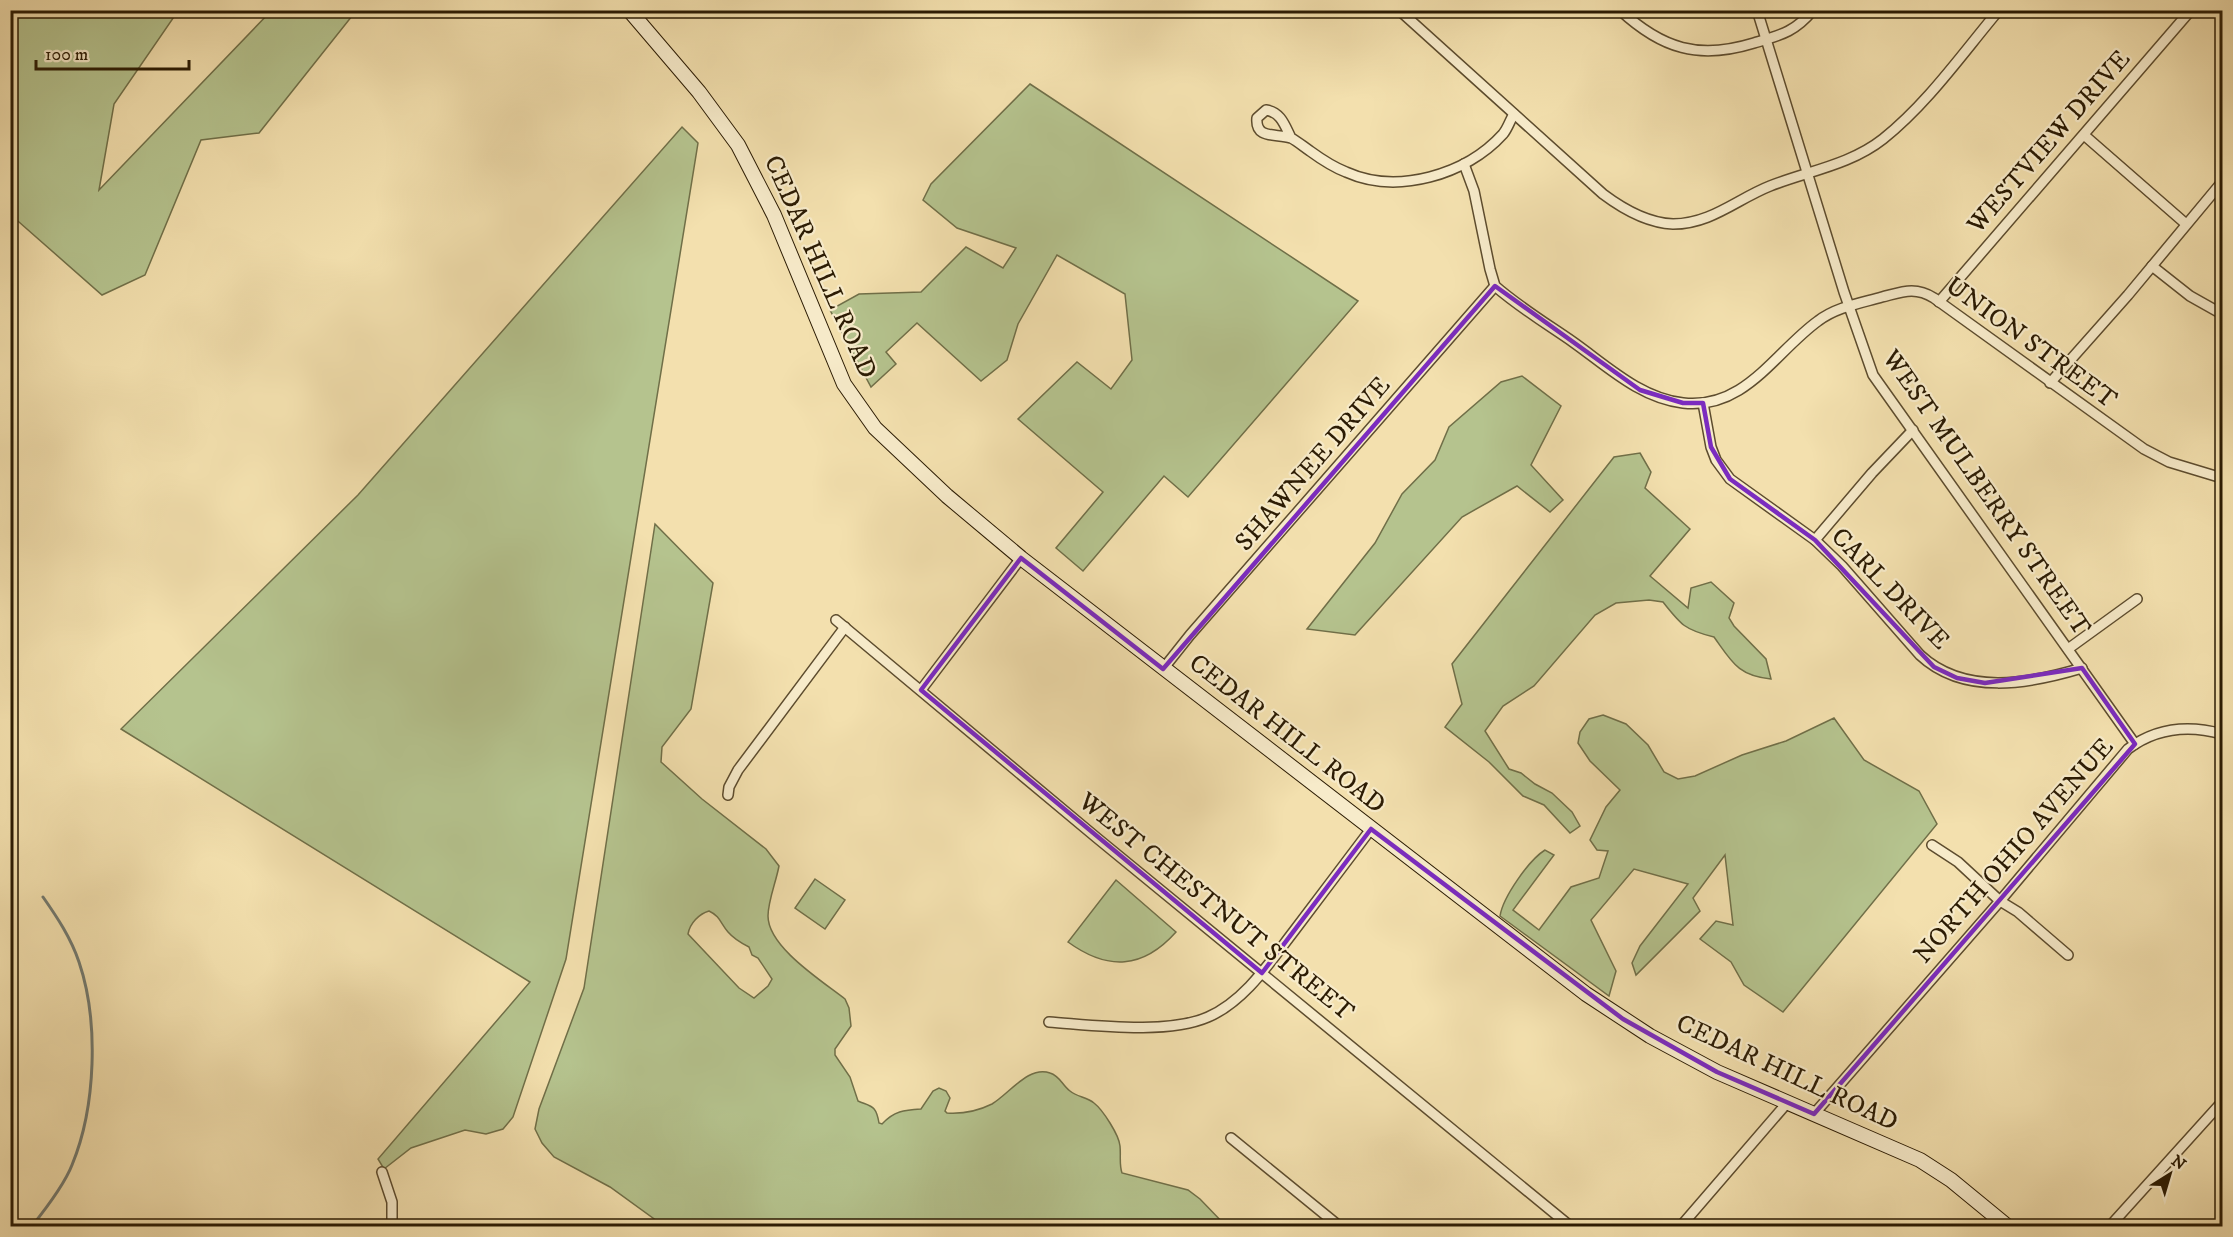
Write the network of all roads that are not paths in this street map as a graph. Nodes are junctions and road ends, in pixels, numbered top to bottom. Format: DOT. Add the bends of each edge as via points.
graph roads {
  1 [pos="629,10"];
  2 [pos="1399,10"];
  3 [pos="1620,10"];
  4 [pos="1757,10"];
  5 [pos="1813,10"];
  6 [pos="1999,10"];
  7 [pos="2191,10"];
  8 [pos="1766,40"];
  9 [pos="1514,114"];
  10 [pos="2084,135"];
  11 [pos="1291,138"];
  12 [pos="1464,164"];
  13 [pos="1807,172"];
  14 [pos="2223,182"];
  15 [pos="2186,225"];
  16 [pos="2152,266"];
  17 [pos="1495,286"];
  18 [pos="1939,302"];
  19 [pos="1849,306"];
  20 [pos="2223,314"];
  21 [pos="2050,382"];
  22 [pos="1703,403"];
  23 [pos="1913,430"];
  24 [pos="2223,478"];
  25 [pos="1815,540"];
  26 [pos="1021,558"];
  27 [pos="2137,598"];
  28 [pos="836,620"];
  29 [pos="844,627"];
  30 [pos="2068,649"];
  31 [pos="2082,668"];
  32 [pos="1163,669"];
  33 [pos="921,690"];
  34 [pos="2223,734"];
  35 [pos="2135,744"];
  36 [pos="728,795"];
  37 [pos="1371,829"];
  38 [pos="1932,845"];
  39 [pos="2000,901"];
  40 [pos="2068,955"];
  41 [pos="1262,973"];
  42 [pos="1049,1023"];
  43 [pos="2223,1102"];
  44 [pos="1787,1103"];
  45 [pos="1814,1114"];
  46 [pos="1231,1138"];
  47 [pos="382,1172"];
  48 [pos="393,1227"];
  49 [pos="1339,1227"];
  50 [pos="1570,1227"];
  51 [pos="1681,1227"];
  52 [pos="2007,1227"];
  53 [pos="2110,1227"];
  1 -- 26 [label="main road, CEDAR HILL ROAD" via="709,104 738,145 774,215 852,397 890,443"];
  2 -- 9 [label="street"];
  3 -- 8 [label="street" via="1652,36 1694,51 1729,50"];
  4 -- 8 [label="street, WEST MULBERRY STREET"];
  5 -- 8 [label="street" via="1796,28"];
  6 -- 13 [label="street" via="1914,110 1882,140 1837,164"];
  7 -- 10 [label="street, WESTVIEW DRIVE"];
  8 -- 13 [label="street, WEST MULBERRY STREET"];
  9 -- 12 [label="street" via="1504,133"];
  9 -- 13 [label="street" via="1615,203 1642,217 1671,224 1715,215 1757,191"];
  10 -- 15 [label="street"];
  10 -- 18 [label="street, WESTVIEW DRIVE"];
  11 -- 12 [label="street" via="1326,163 1375,180 1418,179"];
  12 -- 17 [label="street" via="1474,191"];
  13 -- 19 [label="street, WEST MULBERRY STREET"];
  14 -- 15 [label="street"];
  15 -- 16 [label="street"];
  16 -- 20 [label="street" via="2190,296"];
  16 -- 21 [label="street"];
  17 -- 22 [label="street, UNION STREET" via="1640,390 1683,403"];
  17 -- 32 [label="street, SHAWNEE DRIVE"];
  18 -- 19 [label="street, UNION STREET" via="1913,290"];
  18 -- 21 [label="street, UNION STREET"];
  19 -- 22 [label="street, UNION STREET" via="1819,320 1754,382 1727,397"];
  19 -- 23 [label="street, WEST MULBERRY STREET" via="1873,375"];
  21 -- 24 [label="street, UNION STREET" via="2156,457"];
  22 -- 25 [label="street, CARL DRIVE" via="1711,447 1730,479"];
  23 -- 25 [label="street"];
  23 -- 30 [label="street, WEST MULBERRY STREET"];
  25 -- 31 [label="street, CARL DRIVE" via="1920,655 1943,673 1985,683 2044,678"];
  26 -- 32 [label="main road, CEDAR HILL ROAD"];
  26 -- 33 [label="street"];
  27 -- 30 [label="street"];
  28 -- 29 [label="street, WEST CHESTNUT STREET"];
  29 -- 33 [label="street, WEST CHESTNUT STREET"];
  29 -- 36 [label="street" via="738,770"];
  30 -- 31 [label="street, WEST MULBERRY STREET"];
  31 -- 35 [label="street, WEST MULBERRY STREET"];
  32 -- 37 [label="main road, CEDAR HILL ROAD"];
  33 -- 41 [label="street, WEST CHESTNUT STREET"];
  34 -- 35 [label="street, NORTH OHIO AVENUE" via="2180,728"];
  35 -- 39 [label="street, NORTH OHIO AVENUE"];
  37 -- 41 [label="street"];
  37 -- 44 [label="main road, CEDAR HILL ROAD" via="1617,1016 1717,1072"];
  38 -- 39 [label="street" via="1959,862"];
  39 -- 40 [label="street"];
  39 -- 45 [label="street, NORTH OHIO AVENUE"];
  41 -- 42 [label="street" via="1232,1002 1207,1018 1191,1022 1141,1027"];
  41 -- 50 [label="street, WEST CHESTNUT STREET"];
  43 -- 53 [label="street"];
  44 -- 45 [label="main road, CEDAR HILL ROAD"];
  44 -- 51 [label="street"];
  45 -- 52 [label="main road, CEDAR HILL ROAD" via="1931,1166"];
  46 -- 49 [label="street"];
  47 -- 48 [label="street" via="392,1202"];
}
